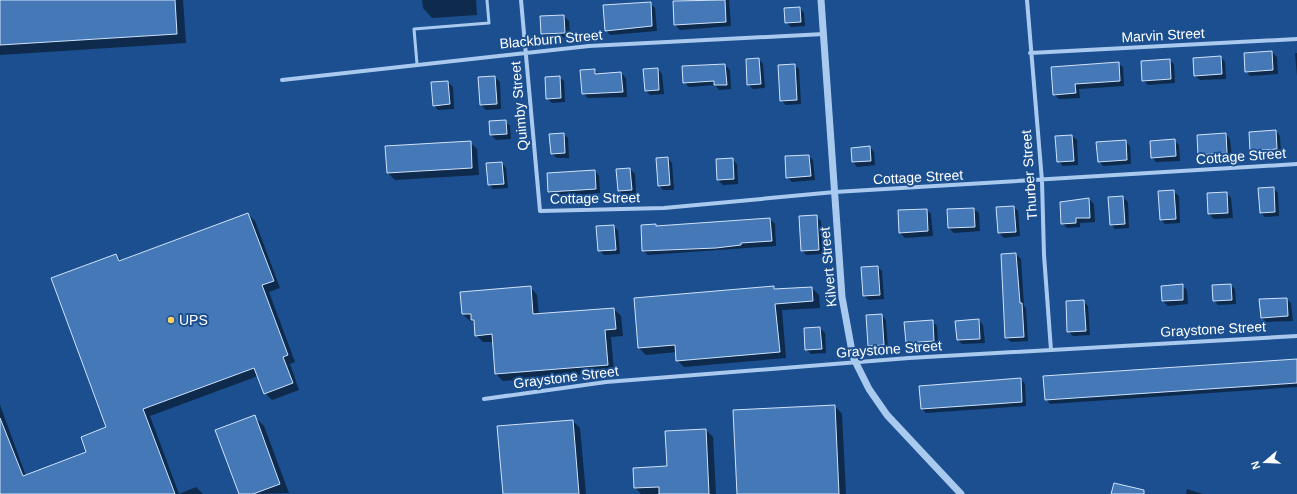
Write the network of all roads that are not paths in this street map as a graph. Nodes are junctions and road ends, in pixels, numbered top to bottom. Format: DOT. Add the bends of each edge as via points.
graph roads {
  1 [pos="487,0"];
  2 [pos="522,0"];
  3 [pos="821,0"];
  4 [pos="1027,0"];
  5 [pos="824,34"];
  6 [pos="1297,38"];
  7 [pos="526,52"];
  8 [pos="1030,53"];
  9 [pos="417,64"];
  10 [pos="282,80"];
  11 [pos="1297,164"];
  12 [pos="1042,180"];
  13 [pos="835,192"];
  14 [pos="540,211"];
  15 [pos="1297,336"];
  16 [pos="1051,350"];
  17 [pos="856,362"];
  18 [pos="484,399"];
  19 [pos="961,494"];
  1 -- 9 [label="lane" via="489,23 414,29"];
  2 -- 7 [label="street, Quimby Street"];
  3 -- 5 [label="street, Kilvert Street"];
  4 -- 8 [label="street, Thurber Street"];
  5 -- 7 [label="street, Blackburn Street" via="589,46"];
  5 -- 13 [label="street, Kilvert Street"];
  6 -- 8 [label="street, Marvin Street"];
  7 -- 9 [label="street, Blackburn Street"];
  7 -- 14 [label="street, Quimby Street"];
  8 -- 12 [label="street, Thurber Street"];
  9 -- 10 [label="street, Blackburn Street"];
  11 -- 12 [label="street, Cottage Street"];
  12 -- 13 [label="street, Cottage Street"];
  12 -- 16 [label="street, Thurber Street"];
  13 -- 14 [label="street, Cottage Street" via="664,208"];
  13 -- 17 [label="street, Kilvert Street" via="842,297 850,344"];
  15 -- 16 [label="street, Graystone Street"];
  16 -- 17 [label="street, Graystone Street"];
  17 -- 18 [label="street, Graystone Street" via="606,382"];
  17 -- 19 [label="street, Kilvert Street" via="869,389 887,415"];
}
